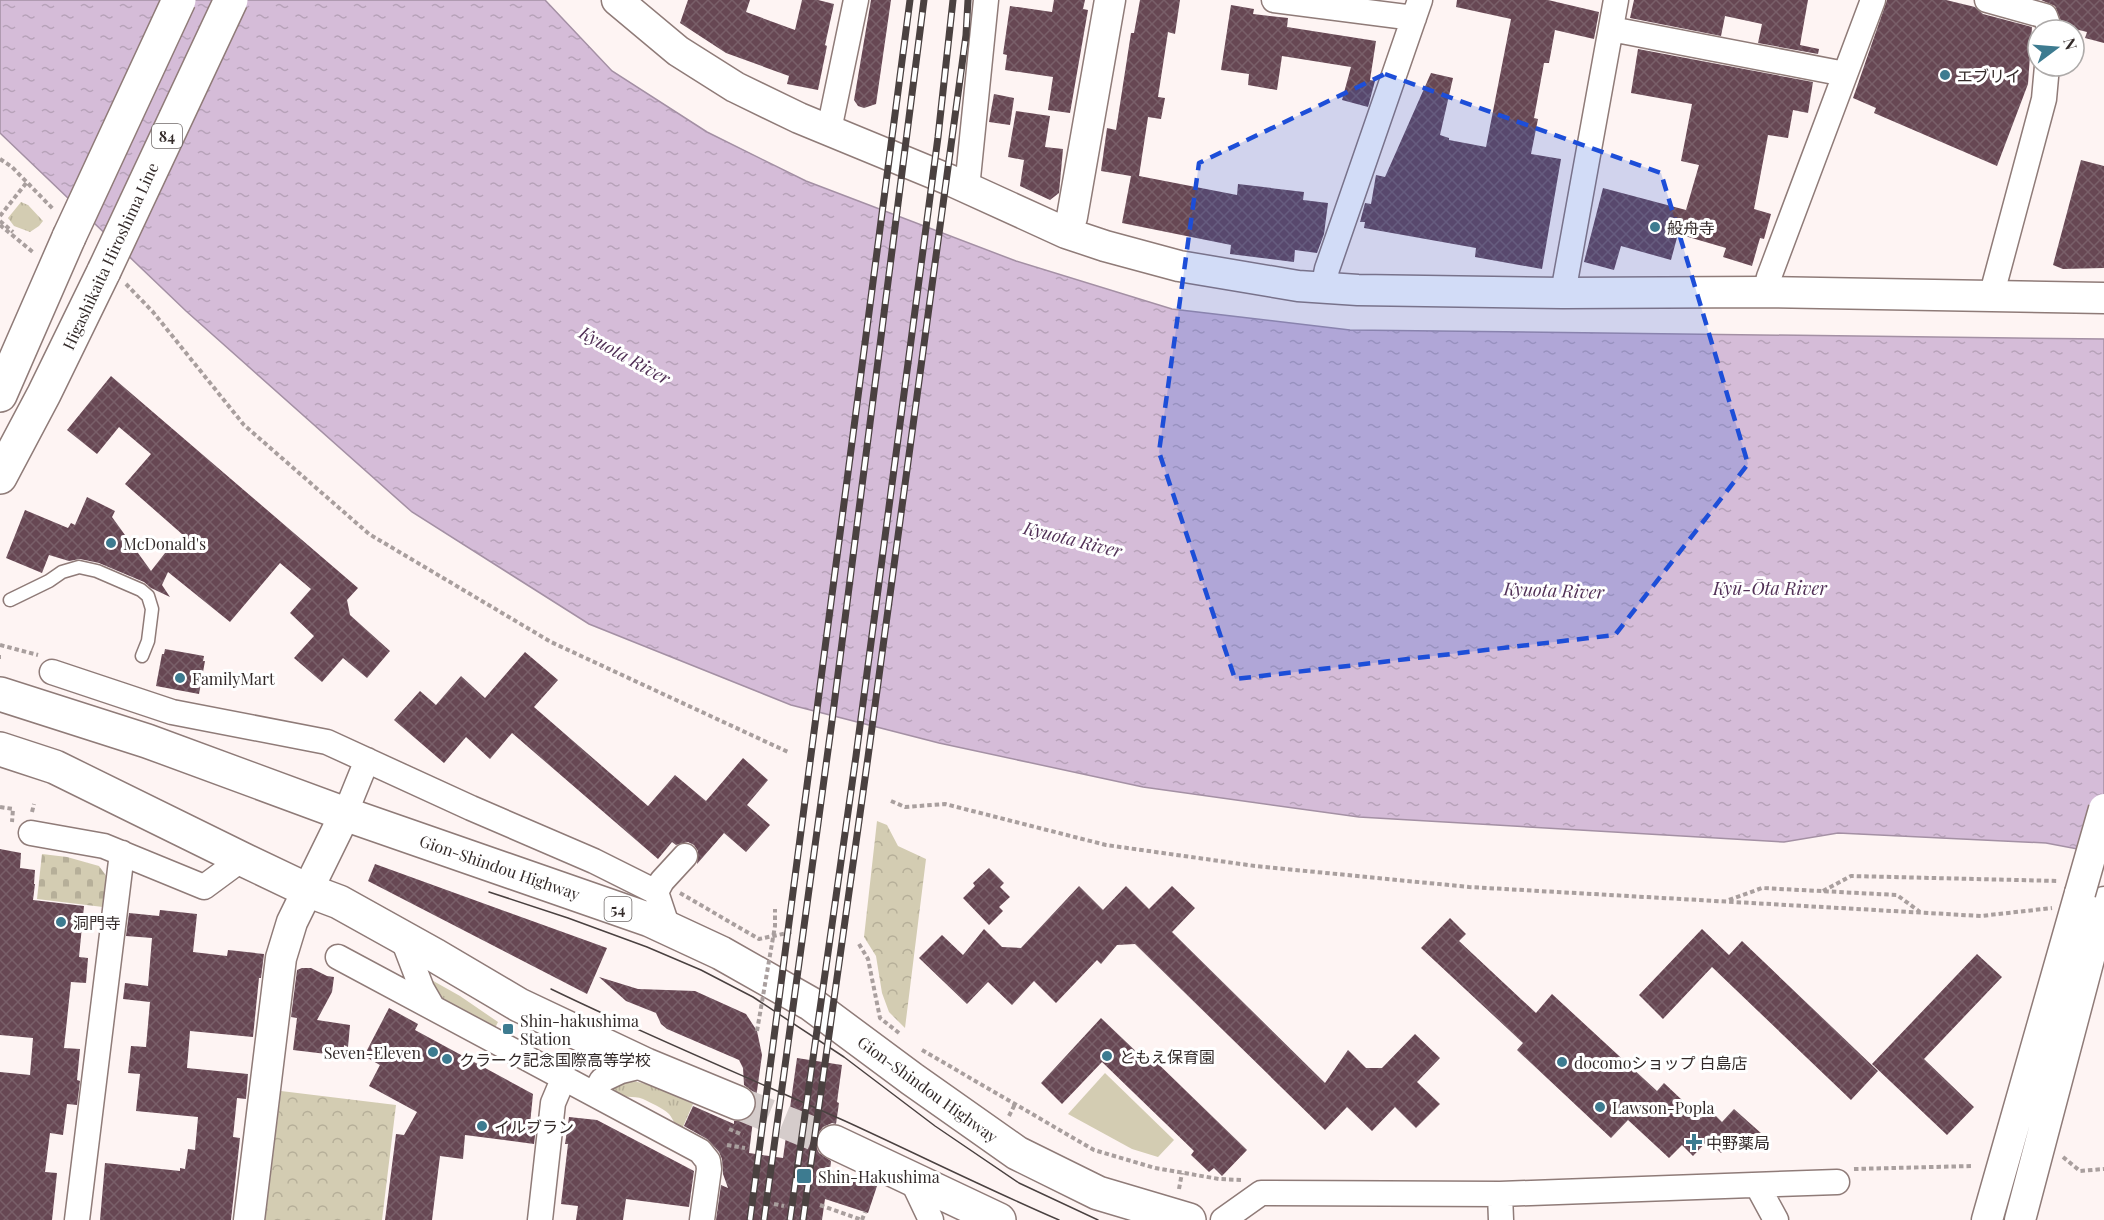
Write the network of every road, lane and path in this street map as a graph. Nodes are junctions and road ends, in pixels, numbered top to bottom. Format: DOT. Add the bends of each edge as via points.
graph roads {
  1 [pos="179,0"];
  2 [pos="231,0"];
  3 [pos="856,0"];
  4 [pos="986,0"];
  5 [pos="1110,0"];
  6 [pos="1274,0"];
  7 [pos="1616,0"];
  8 [pos="1873,0"];
  9 [pos="1987,0"];
  10 [pos="630,5"];
  11 [pos="1417,9"];
  12 [pos="2045,18"];
  13 [pos="1611,29"];
  14 [pos="1845,74"];
  15 [pos="2046,78"];
  16 [pos="829,130"];
  17 [pos="0,159"];
  18 [pos="27,182"];
  19 [pos="967,188"];
  20 [pos="0,216"];
  21 [pos="0,220"];
  22 [pos="0,225"];
  23 [pos="63,226"];
  24 [pos="1066,233"];
  25 [pos="28,247"];
  26 [pos="37,255"];
  27 [pos="113,275"];
  28 [pos="1323,288"];
  29 [pos="1765,292"];
  30 [pos="1563,293"];
  31 [pos="1991,297"];
  32 [pos="2104,298"];
  33 [pos="0,395"];
  34 [pos="0,477"];
  35 [pos="10,600"];
  36 [pos="0,645"];
  37 [pos="142,656"];
  38 [pos="48,664"];
  39 [pos="0,694"];
  40 [pos="124,696"];
  41 [pos="75,718"];
  42 [pos="0,749"];
  43 [pos="788,752"];
  44 [pos="367,760"];
  45 [pos="891,801"];
  46 [pos="34,804"];
  47 [pos="0,807"];
  48 [pos="2104,809"];
  49 [pos="345,814"];
  50 [pos="25,825"];
  51 [pos="122,853"];
  52 [pos="685,856"];
  53 [pos="242,859"];
  54 [pos="663,889"];
  55 [pos="307,890"];
  56 [pos="1823,891"];
  57 [pos="2078,896"];
  58 [pos="1725,902"];
  59 [pos="775,909"];
  60 [pos="1920,912"];
  61 [pos="668,928"];
  62 [pos="792,932"];
  63 [pos="402,937"];
  64 [pos="859,944"];
  65 [pos="338,957"];
  66 [pos="433,1008"];
  67 [pos="757,1031"];
  68 [pos="903,1036"];
  69 [pos="918,1048"];
  70 [pos="646,1065"];
  71 [pos="564,1077"];
  72 [pos="594,1094"];
  73 [pos="738,1103"];
  74 [pos="834,1142"];
  75 [pos="727,1145"];
  76 [pos="745,1148"];
  77 [pos="2058,1152"];
  78 [pos="1973,1166"];
  79 [pos="2104,1169"];
  80 [pos="708,1174"];
  81 [pos="1845,1176"];
  82 [pos="912,1180"];
  83 [pos="1757,1185"];
  84 [pos="1257,1187"];
  85 [pos="1500,1194"];
  86 [pos="774,1204"];
  87 [pos="820,1205"];
  88 [pos="784,1206"];
  89 [pos="865,1212"];
  90 [pos="77,1220"];
  91 [pos="249,1220"];
  92 [pos="540,1220"];
  93 [pos="702,1220"];
  94 [pos="711,1220"];
  95 [pos="862,1220"];
  96 [pos="931,1220"];
  97 [pos="999,1220"];
  98 [pos="1189,1220"];
  99 [pos="1223,1220"];
  100 [pos="1502,1220"];
  101 [pos="1776,1220"];
  102 [pos="1987,1220"];
  103 [pos="2020,1220"];
  1 -- 23 [label="main road, bridge"];
  2 -- 27 [label="main road, Higashikaita Hiroshima Line / 84, bridge"];
  3 -- 16 [label="street"];
  4 -- 19 [label="street"];
  5 -- 24 [label="street"];
  6 -- 11 [label="street"];
  7 -- 13 [label="street"];
  8 -- 14 [label="street"];
  9 -- 12 [label="street"];
  10 -- 16 [label="street" via="678,51 735,87"];
  11 -- 28 [label="street"];
  13 -- 14 [label="street"];
  13 -- 30 [label="street"];
  14 -- 29 [label="street"];
  15 -- 31 [label="street" via="2044,99"];
  16 -- 19 [label="street"];
  17 -- 18 [label="path"];
  18 -- 20 [label="path"];
  18 -- 23 [label="path"];
  19 -- 24 [label="street"];
  21 -- 25 [label="path"];
  22 -- 25 [label="path"];
  23 -- 33 [label="main road"];
  24 -- 28 [label="street" via="1179,266"];
  25 -- 26 [label="path"];
  27 -- 34 [label="main road, Higashikaita Hiroshima Line / 84"];
  27 -- 43 [label="path" via="153,312 244,425 369,534 551,642"];
  28 -- 30 [label="street"];
  29 -- 30 [label="street"];
  29 -- 31 [label="street"];
  31 -- 32 [label="street"];
  35 -- 37 [label="lane" via="62,572 79,567 97,571 141,590 150,600 148,641"];
  36 -- 38 [label="path"];
  38 -- 40 [label="street"];
  39 -- 41 [label="main road, Gion-Shindou Highway / 54"];
  40 -- 41 [label="street"];
  40 -- 44 [label="street" via="172,712 327,742"];
  41 -- 49 [label="main road, Gion-Shindou Highway / 54"];
  42 -- 53 [label="main road" via="55,767"];
  44 -- 49 [label="street"];
  44 -- 54 [label="street"];
  45 -- 58 [label="path" via="905,807 945,804 1106,845 1255,866 1469,887"];
  46 -- 50 [label="path"];
  47 -- 50 [label="path" via="13,809"];
  48 -- 57 [label="street, bridge"];
  49 -- 55 [label="street"];
  49 -- 61 [label="main road, Gion-Shindou Highway / 54"];
  50 -- 51 [label="street"];
  51 -- 53 [label="street" via="204,887"];
  51 -- 90 [label="street"];
  52 -- 54 [label="street" via="662,881"];
  53 -- 55 [label="main road"];
  54 -- 61 [label="street"];
  54 -- 62 [label="path" via="759,939"];
  55 -- 63 [label="main road" via="339,902"];
  55 -- 91 [label="street" via="281,958"];
  56 -- 57 [label="path" via="1851,876"];
  56 -- 58 [label="path" via="1762,888"];
  56 -- 60 [label="path" via="1897,895"];
  57 -- 60 [label="path" via="1981,916"];
  57 -- 102 [label="street"];
  57 -- 103 [label="street"];
  58 -- 60 [label="path"];
  59 -- 67 [label="path, bridge" via="776,926"];
  61 -- 98 [label="main road, Gion-Shindou Highway / 54" via="811,1004 1017,1153 1098,1193"];
  63 -- 66 [label="street"];
  63 -- 70 [label="main road" via="519,1005"];
  64 -- 68 [label="path" via="868,959 880,1018"];
  65 -- 66 [label="street"];
  66 -- 71 [label="street"];
  69 -- 84 [label="path" via="1094,1150 1155,1168"];
  70 -- 72 [label="street" via="602,1080"];
  70 -- 73 [label="main road"];
  71 -- 72 [label="street"];
  71 -- 92 [label="street" via="553,1103"];
  72 -- 80 [label="street" via="700,1151 708,1161"];
  74 -- 82 [label="main road"];
  75 -- 76 [label="path"];
  77 -- 79 [label="path" via="2080,1171"];
  78 -- 81 [label="path"];
  80 -- 93 [label="street"];
  80 -- 94 [label="lane" via="715,1189"];
  81 -- 83 [label="street"];
  82 -- 96 [label="street"];
  82 -- 97 [label="main road"];
  83 -- 85 [label="street"];
  83 -- 101 [label="street"];
  84 -- 85 [label="street"];
  84 -- 99 [label="street"];
  85 -- 100 [label="street"];
  86 -- 88 [label="path"];
  87 -- 95 [label="path"];
  89 -- 95 [label="path"];
}
